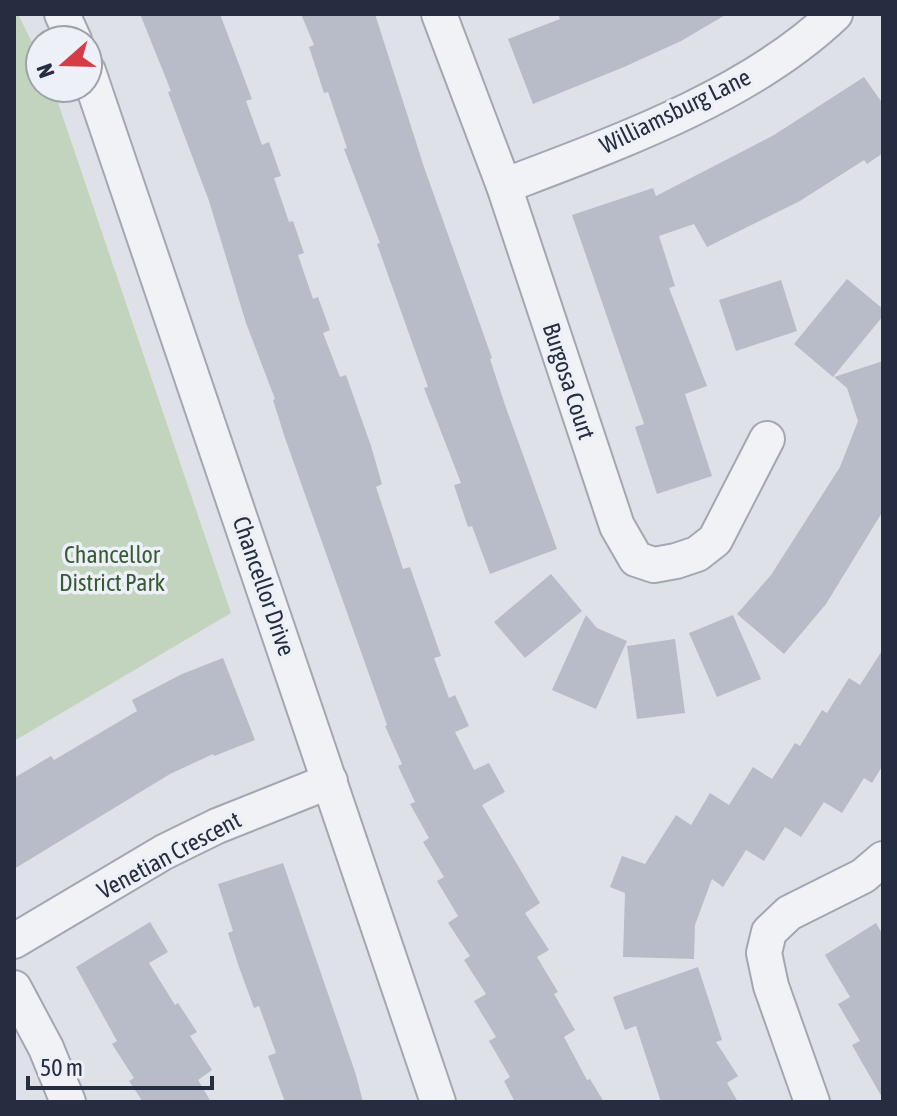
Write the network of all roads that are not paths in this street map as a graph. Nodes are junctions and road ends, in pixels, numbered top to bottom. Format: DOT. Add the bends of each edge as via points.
graph roads {
  1 [pos="439,14"];
  2 [pos="835,14"];
  3 [pos="99,104"];
  4 [pos="504,186"];
  5 [pos="767,439"];
  6 [pos="330,781"];
  7 [pos="883,859"];
  8 [pos="14,941"];
  9 [pos="14,988"];
  10 [pos="68,1102"];
  11 [pos="438,1102"];
  12 [pos="812,1102"];
  1 -- 4 [label="street, Burgosa Court"];
  2 -- 4 [label="street, Williamsburg Lane" via="783,55 655,126"];
  3 -- 6 [label="street, Chancellor Drive"];
  4 -- 5 [label="street, Burgosa Court" via="617,526 636,559 654,565 676,561 715,540"];
  6 -- 8 [label="street, Venetian Crescent" via="164,852"];
  6 -- 11 [label="street, Chancellor Drive"];
  7 -- 12 [label="street" via="863,876 789,913 769,932 764,953 771,986"];
  9 -- 10 [label="street"];
}
